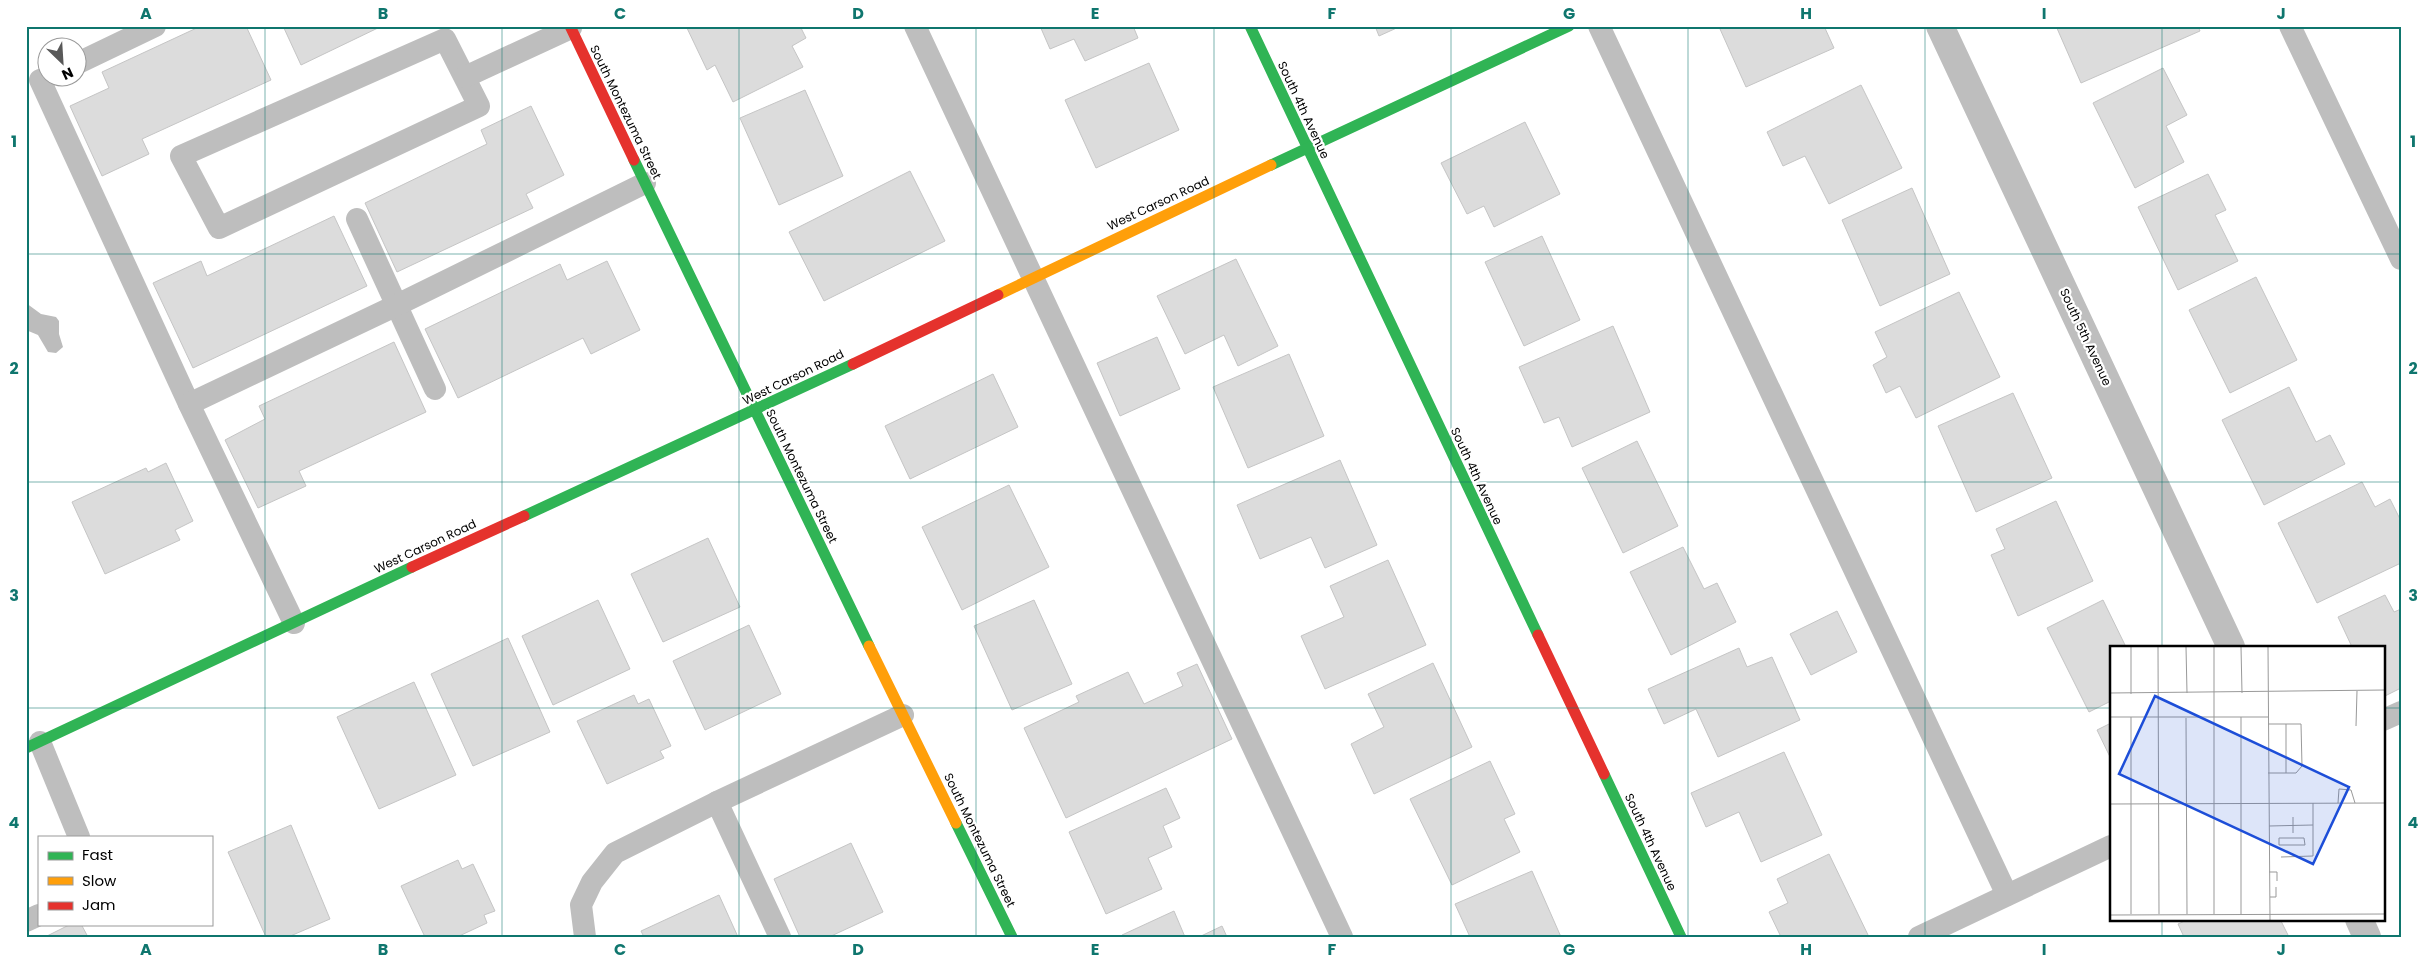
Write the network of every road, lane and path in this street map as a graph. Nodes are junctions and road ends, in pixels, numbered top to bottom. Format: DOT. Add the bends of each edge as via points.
graph roads {
  1 [pos="155,26"];
  2 [pos="916,26"];
  3 [pos="1250,26"];
  4 [pos="1570,26"];
  5 [pos="1599,26"];
  6 [pos="1940,26"];
  7 [pos="2290,26"];
  8 [pos="570,27"];
  9 [pos="88,58"];
  10 [pos="465,77"];
  11 [pos="44,88"];
  12 [pos="1306,148"];
  13 [pos="644,183"];
  14 [pos="357,219"];
  15 [pos="2401,259"];
  16 [pos="1032,278"];
  17 [pos="395,306"];
  18 [pos="435,389"];
  19 [pos="189,404"];
  20 [pos="754,411"];
  21 [pos="294,623"];
  22 [pos="2231,646"];
  23 [pos="2401,712"];
  24 [pos="903,715"];
  25 [pos="2384,720"];
  26 [pos="33,745"];
  27 [pos="717,802"];
  28 [pos="78,836"];
  29 [pos="2110,846"];
  30 [pos="2008,895"];
  31 [pos="38,915"];
  32 [pos="26,920"];
  33 [pos="2360,920"];
  34 [pos="585,937"];
  35 [pos="780,937"];
  36 [pos="1012,937"];
  37 [pos="1342,937"];
  38 [pos="1681,937"];
  39 [pos="1919,937"];
  40 [pos="2368,937"];
  1 -- 9 [label="lane"];
  2 -- 16 [label="lane"];
  3 -- 12 [label="street, South 4th Avenue"];
  4 -- 12 [label="street, West Carson Road"];
  5 -- 30 [label="lane"];
  6 -- 22 [label="street, South 5th Avenue"];
  7 -- 15 [label="lane"];
  8 -- 10 [label="lane"];
  8 -- 13 [label="street, South Montezuma Street"];
  10 -- 10 [label="lane" via="445,39 181,156 219,228 479,106"];
  11 -- 19 [label="lane"];
  12 -- 16 [label="street, West Carson Road"];
  12 -- 38 [label="street, South 4th Avenue"];
  13 -- 17 [label="lane"];
  13 -- 20 [label="street, South Montezuma Street"];
  14 -- 17 [label="lane"];
  16 -- 20 [label="street, West Carson Road"];
  16 -- 37 [label="lane"];
  17 -- 18 [label="lane"];
  17 -- 19 [label="lane"];
  19 -- 21 [label="lane"];
  20 -- 21 [label="street, West Carson Road"];
  20 -- 24 [label="street, South Montezuma Street"];
  21 -- 26 [label="street, West Carson Road"];
  23 -- 25 [label="lane"];
  24 -- 27 [label="lane"];
  24 -- 36 [label="street, South Montezuma Street"];
  26 -- 28 [label="lane"];
  27 -- 34 [label="lane" via="616,854 592,882 582,905"];
  27 -- 35 [label="lane"];
  29 -- 30 [label="lane"];
  30 -- 39 [label="lane"];
  31 -- 32 [label="lane"];
  33 -- 40 [label="street"];
}
